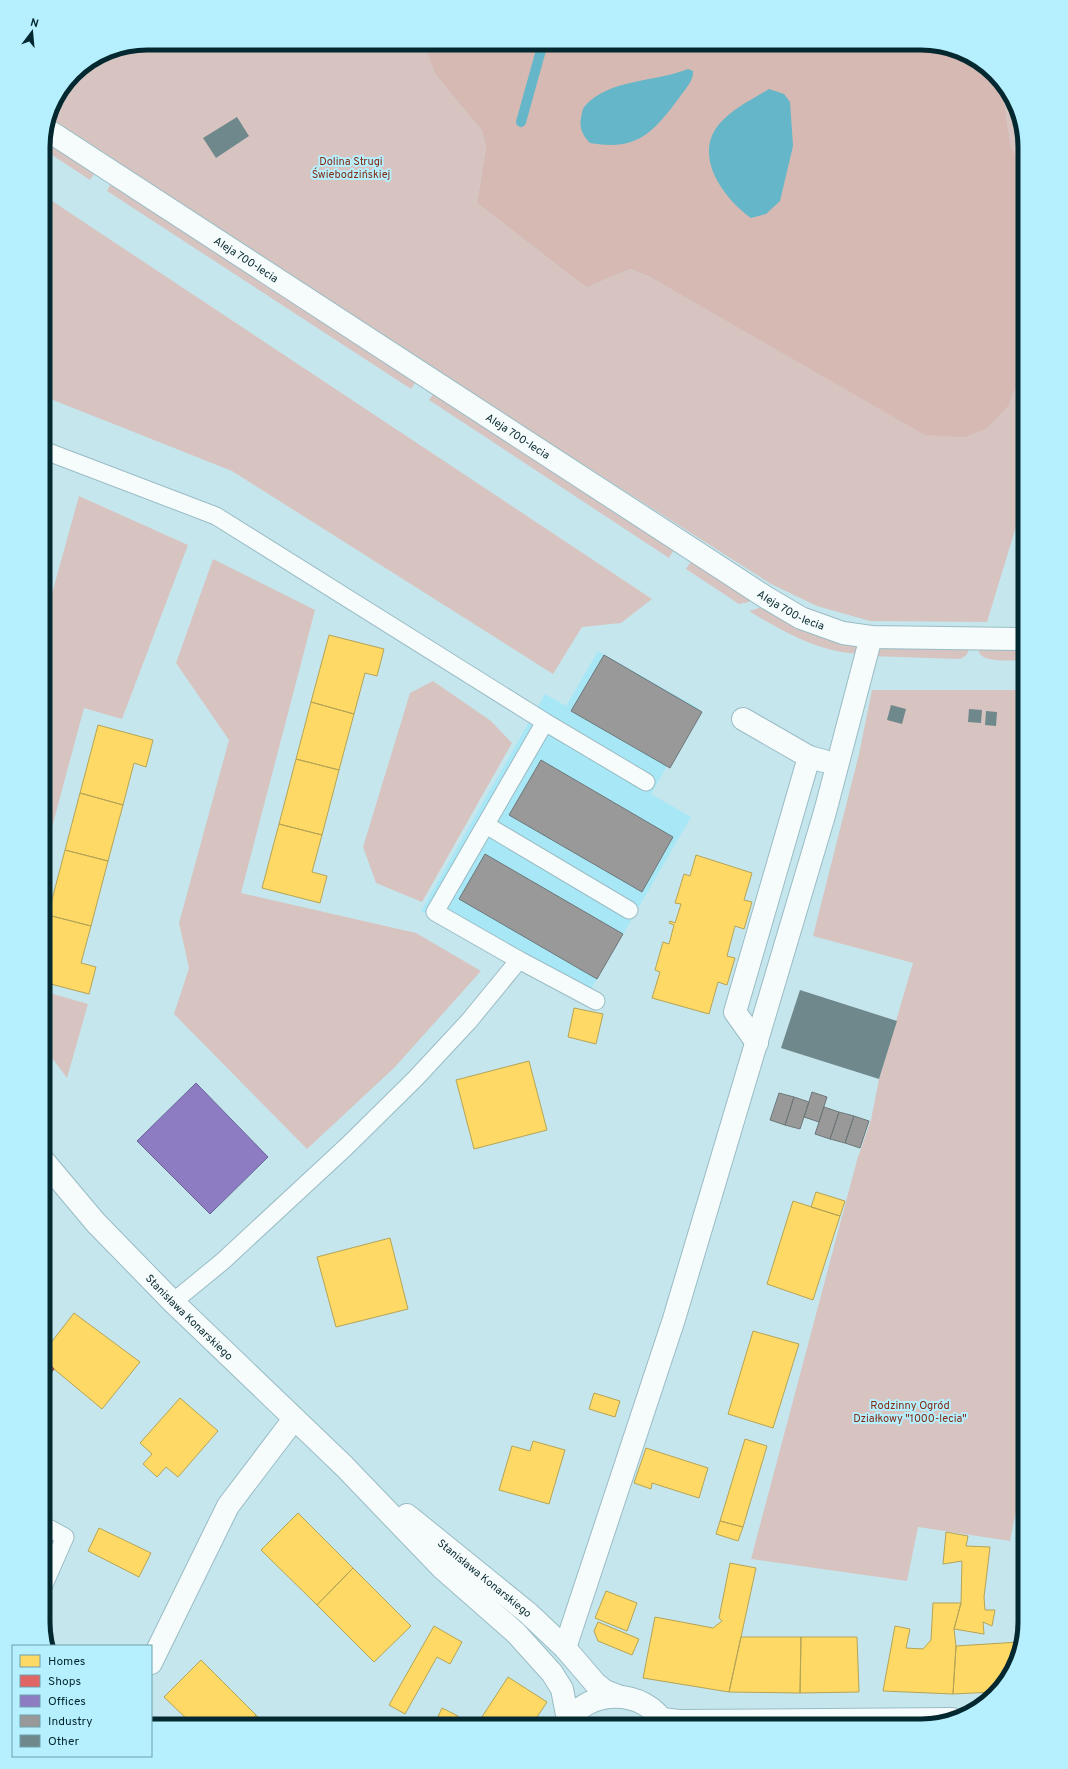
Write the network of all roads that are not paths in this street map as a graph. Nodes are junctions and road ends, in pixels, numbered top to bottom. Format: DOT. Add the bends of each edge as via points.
graph roads {
  1 [pos="51,132"];
  2 [pos="50,453"];
  3 [pos="871,637"];
  4 [pos="1018,639"];
  5 [pos="743,719"];
  6 [pos="545,722"];
  7 [pos="809,757"];
  8 [pos="836,765"];
  9 [pos="646,782"];
  10 [pos="486,825"];
  11 [pos="629,910"];
  12 [pos="519,960"];
  13 [pos="596,1001"];
  14 [pos="757,1043"];
  15 [pos="50,1168"];
  16 [pos="173,1302"];
  17 [pos="294,1418"];
  18 [pos="344,1466"];
  19 [pos="50,1528"];
  20 [pos="50,1572"];
  21 [pos="565,1648"];
  22 [pos="152,1661"];
  23 [pos="618,1696"];
  24 [pos="566,1719"];
  25 [pos="570,1719"];
  26 [pos="660,1719"];
  1 -- 3 [label="street, Aleja 700-lecia" via="767,598 816,624 843,633"];
  2 -- 6 [label="lane" via="216,516"];
  3 -- 4 [label="street, Aleja 700-lecia"];
  3 -- 8 [label="street"];
  5 -- 7 [label="street"];
  6 -- 9 [label="lane"];
  6 -- 10 [label="lane"];
  7 -- 8 [label="street"];
  7 -- 14 [label="street" via="735,1012"];
  8 -- 14 [label="street" via="823,819"];
  10 -- 11 [label="lane"];
  10 -- 12 [label="lane" via="435,912"];
  12 -- 13 [label="lane"];
  12 -- 16 [label="lane" via="469,1021 415,1079 223,1262"];
  14 -- 21 [label="street" via="674,1319"];
  15 -- 16 [label="street, Stanisława Konarskiego" via="96,1223"];
  16 -- 17 [label="street, Stanisława Konarskiego"];
  17 -- 18 [label="street, Stanisława Konarskiego"];
  17 -- 22 [label="street" via="228,1506"];
  18 -- 21 [label="street, Stanisława Konarskiego" via="504,1592"];
  18 -- 24 [label="street, Stanisława Konarskiego" via="442,1568 516,1634 552,1673 562,1689"];
  19 -- 20 [label="lane" via="65,1537"];
  21 -- 23 [label="street, Stanisława Konarskiego" via="595,1683"];
  23 -- 25 [label="street" via="598,1698 580,1708"];
  23 -- 26 [label="street" via="632,1699 648,1707"];
}
